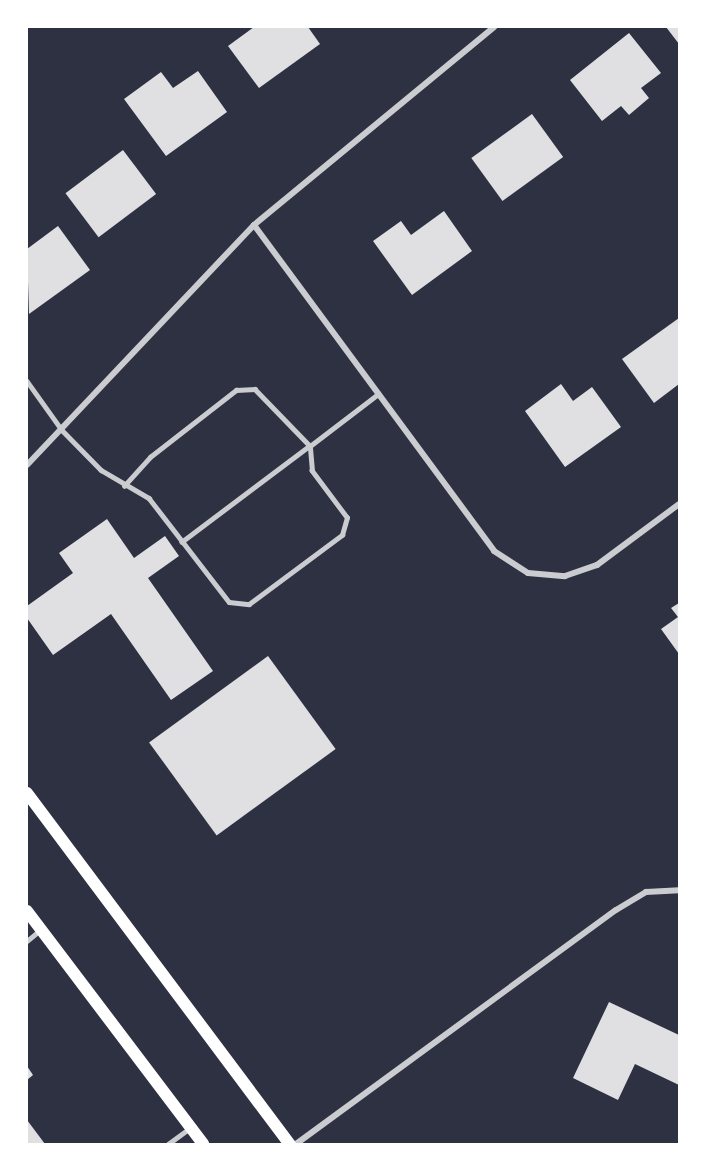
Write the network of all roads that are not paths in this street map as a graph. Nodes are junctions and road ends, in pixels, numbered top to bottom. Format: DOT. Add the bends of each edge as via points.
graph roads {
  1 [pos="494,27"];
  2 [pos="254,225"];
  3 [pos="27,381"];
  4 [pos="378,394"];
  5 [pos="62,430"];
  6 [pos="310,446"];
  7 [pos="27,465"];
  8 [pos="124,486"];
  9 [pos="679,504"];
  10 [pos="182,542"];
  11 [pos="27,793"];
  12 [pos="679,890"];
  13 [pos="27,910"];
  14 [pos="42,930"];
  15 [pos="27,940"];
  16 [pos="191,1128"];
  17 [pos="168,1144"];
  18 [pos="203,1144"];
  19 [pos="290,1144"];
  20 [pos="296,1144"];
  1 -- 2 [label="street"];
  2 -- 4 [label="street"];
  2 -- 5 [label="street"];
  3 -- 5 [label="lane"];
  4 -- 6 [label="lane"];
  4 -- 9 [label="street" via="494,551 528,573 565,576 597,565"];
  5 -- 7 [label="street"];
  5 -- 8 [label="lane" via="101,470"];
  6 -- 8 [label="lane" via="255,389 237,390 150,457"];
  6 -- 10 [label="lane"];
  6 -- 10 [label="lane" via="312,471 347,518 342,535 249,604 229,602"];
  8 -- 10 [label="lane" via="149,498"];
  11 -- 19 [label="main road"];
  12 -- 20 [label="street" via="646,892 616,910"];
  13 -- 14 [label="main road"];
  14 -- 15 [label="lane"];
  14 -- 16 [label="main road"];
  16 -- 17 [label="lane"];
  16 -- 18 [label="main road"];
}
